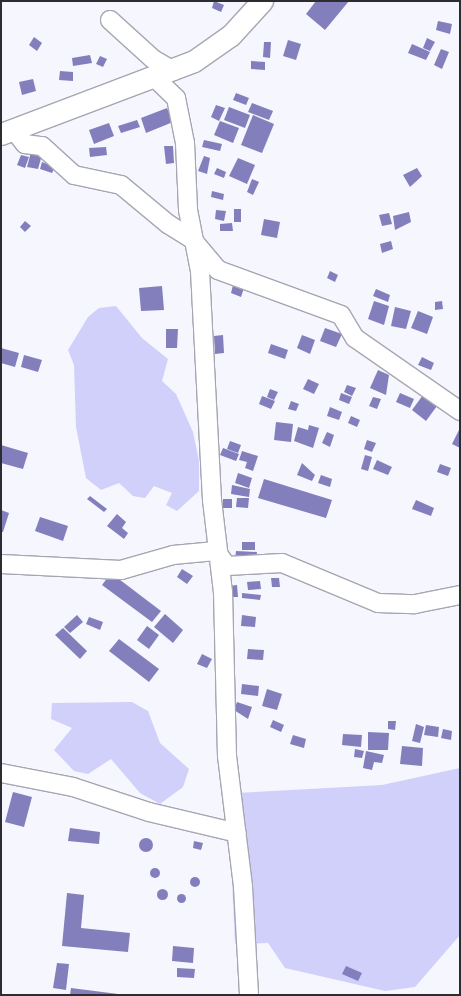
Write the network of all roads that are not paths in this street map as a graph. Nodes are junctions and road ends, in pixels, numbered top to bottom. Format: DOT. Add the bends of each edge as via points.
graph roads {
  1 [pos="262,1"];
  2 [pos="110,20"];
  3 [pos="174,71"];
  4 [pos="153,76"];
  5 [pos="8,132"];
  6 [pos="192,239"];
  7 [pos="460,411"];
  8 [pos="216,551"];
  9 [pos="1,564"];
  10 [pos="460,595"];
  11 [pos="1,772"];
  12 [pos="237,833"];
  13 [pos="249,995"];
  1 -- 3 [label="street" via="212,50"];
  2 -- 3 [label="street" via="153,59"];
  3 -- 4 [label="street"];
  4 -- 5 [label="street"];
  4 -- 6 [label="street" via="176,98 185,143"];
  5 -- 6 [label="street" via="25,144 42,146 74,175 121,185 168,224"];
  6 -- 7 [label="street" via="218,270 341,315 355,338"];
  6 -- 8 [label="street" via="200,271"];
  8 -- 9 [label="street" via="173,555 120,570"];
  8 -- 10 [label="street" via="227,566 282,564 378,603 415,604"];
  8 -- 12 [label="street" via="223,592 227,756"];
  11 -- 12 [label="street" via="73,787 150,812"];
  12 -- 13 [label="street"];
}
